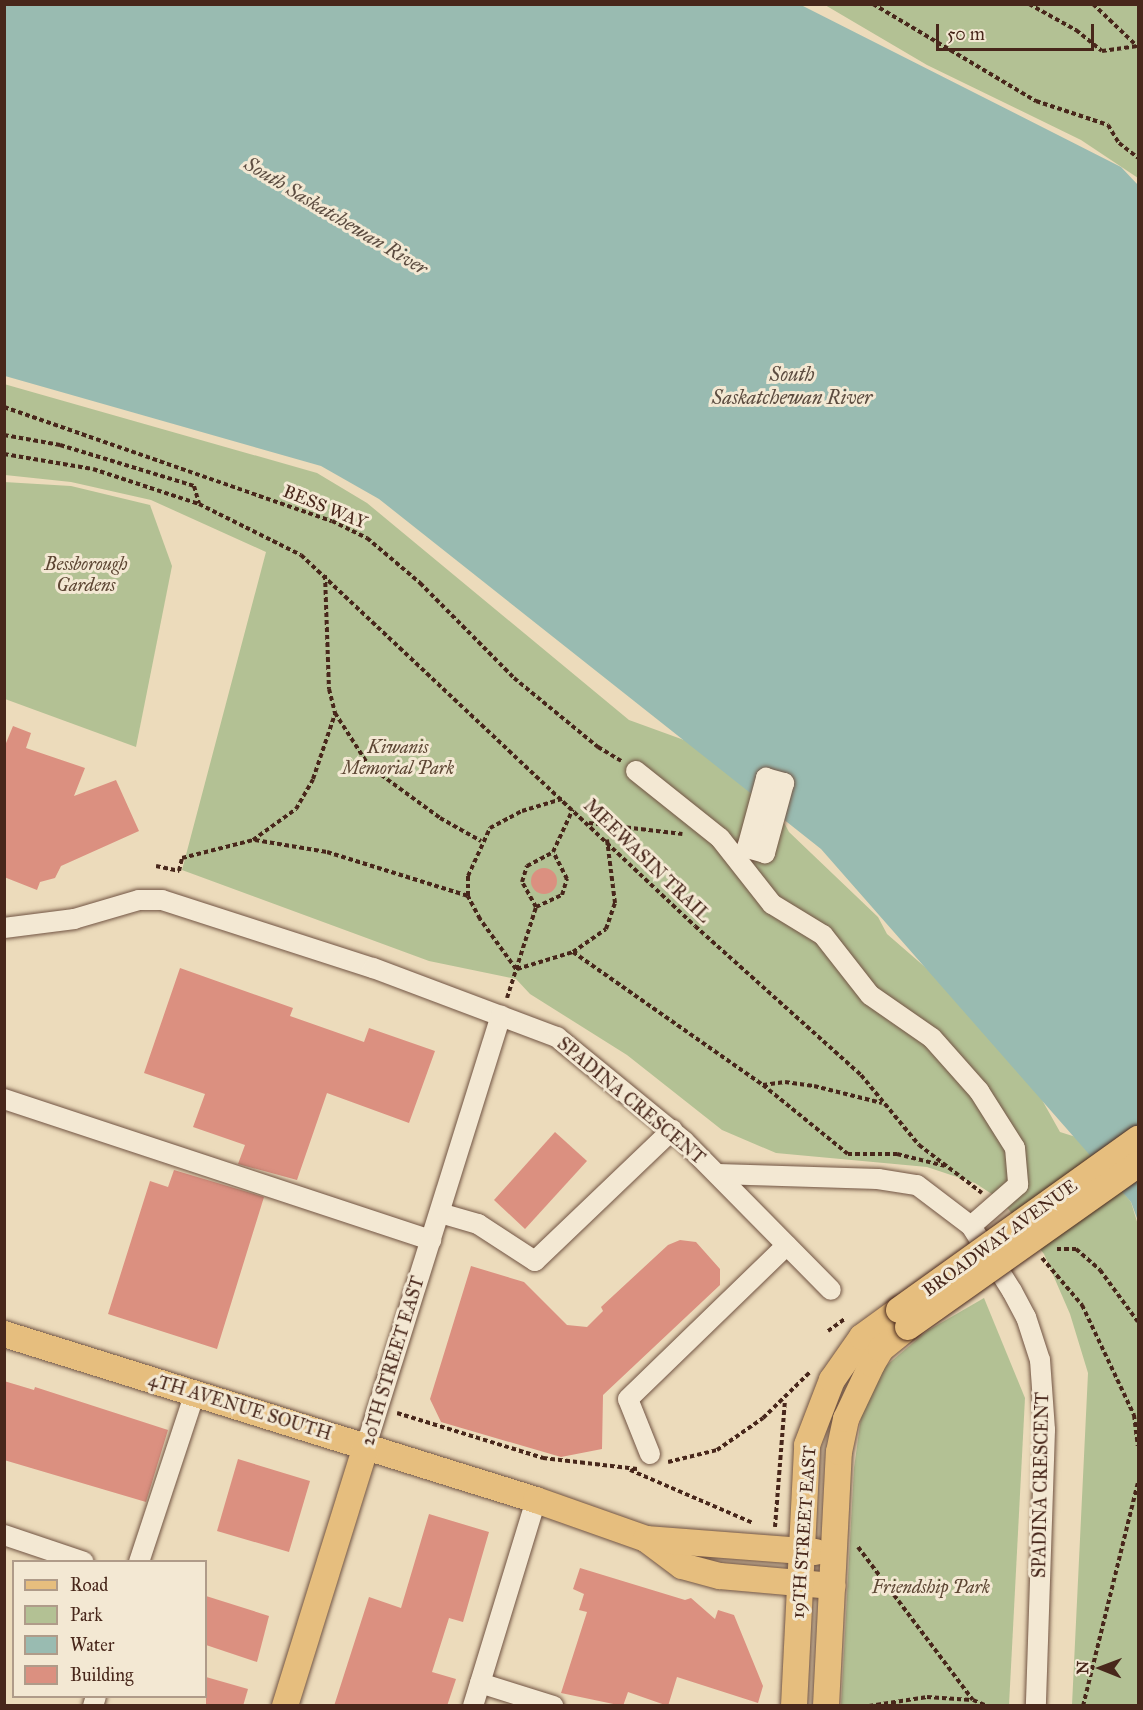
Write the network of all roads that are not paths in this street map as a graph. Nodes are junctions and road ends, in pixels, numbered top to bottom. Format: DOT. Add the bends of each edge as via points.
graph roads {
  1 [pos="636,771"];
  2 [pos="777,781"];
  3 [pos="752,877"];
  4 [pos="4,928"];
  5 [pos="501,1016"];
  6 [pos="4,1099"];
  7 [pos="672,1130"];
  8 [pos="1138,1139"];
  9 [pos="1138,1164"];
  10 [pos="718,1174"];
  11 [pos="440,1213"];
  12 [pos="971,1226"];
  13 [pos="431,1240"];
  14 [pos="787,1245"];
  15 [pos="831,1290"];
  16 [pos="903,1319"];
  17 [pos="4,1334"];
  18 [pos="862,1337"];
  19 [pos="873,1364"];
  20 [pos="195,1393"];
  21 [pos="366,1446"];
  22 [pos="651,1462"];
  23 [pos="537,1500"];
  24 [pos="4,1535"];
  25 [pos="646,1539"];
  26 [pos="801,1551"];
  27 [pos="848,1551"];
  28 [pos="78,1560"];
  29 [pos="140,1560"];
  30 [pos="800,1584"];
  31 [pos="833,1586"];
  32 [pos="480,1683"];
  33 [pos="285,1706"];
  34 [pos="473,1706"];
  35 [pos="553,1706"];
  36 [pos="794,1706"];
  37 [pos="826,1706"];
  38 [pos="1036,1706"];
  1 -- 3 [label="street" via="720,838"];
  2 -- 3 [label="street" via="766,778 747,848 758,851"];
  3 -- 12 [label="street" via="772,904 823,935 870,995 932,1038 979,1091 1015,1148 1018,1185"];
  4 -- 5 [label="street, SPADINA CRESCENT" via="74,919 139,900 162,900 373,968"];
  5 -- 7 [label="street, SPADINA CRESCENT" via="557,1037"];
  5 -- 11 [label="street, 20TH STREET EAST"];
  6 -- 13 [label="street"];
  7 -- 10 [label="street, SPADINA CRESCENT"];
  7 -- 11 [label="street" via="535,1261 478,1224"];
  8 -- 16 [label="main road, BROADWAY AVENUE, bridge"];
  9 -- 16 [label="main road, BROADWAY AVENUE, bridge"];
  10 -- 12 [label="street, SPADINA CRESCENT" via="904,1182 933,1194"];
  10 -- 14 [label="street, SPADINA CRESCENT"];
  11 -- 13 [label="street, 20TH STREET EAST"];
  12 -- 38 [label="street, SPADINA CRESCENT" via="1026,1317 1040,1360 1045,1430"];
  13 -- 21 [label="street, 20TH STREET EAST"];
  14 -- 15 [label="street, SPADINA CRESCENT"];
  14 -- 22 [label="street" via="628,1399"];
  16 -- 18 [label="main road, BROADWAY AVENUE"];
  16 -- 19 [label="main road, BROADWAY AVENUE"];
  17 -- 20 [label="main road, 4TH AVENUE SOUTH"];
  18 -- 26 [label="main road, 19TH STREET EAST" via="832,1380 807,1445"];
  19 -- 27 [label="main road, 19TH STREET EAST" via="846,1419 839,1452"];
  20 -- 21 [label="main road, 4TH AVENUE SOUTH"];
  20 -- 29 [label="street"];
  21 -- 23 [label="main road, 4TH AVENUE SOUTH"];
  21 -- 33 [label="main road, 20TH STREET EAST"];
  23 -- 25 [label="main road, 4TH AVENUE SOUTH"];
  23 -- 32 [label="street"];
  24 -- 28 [label="street"];
  25 -- 26 [label="main road, 4TH AVENUE SOUTH"];
  25 -- 30 [label="main road, 4TH AVENUE SOUTH" via="681,1566 720,1576"];
  26 -- 27 [label="main road, 4TH AVENUE SOUTH"];
  26 -- 30 [label="main road, 19TH STREET EAST"];
  27 -- 31 [label="main road, 19TH STREET EAST"];
  30 -- 31 [label="main road, 4TH AVENUE SOUTH"];
  30 -- 36 [label="main road, 19TH STREET EAST"];
  31 -- 37 [label="main road, 19TH STREET EAST"];
  32 -- 34 [label="street"];
  32 -- 35 [label="street"];
}
